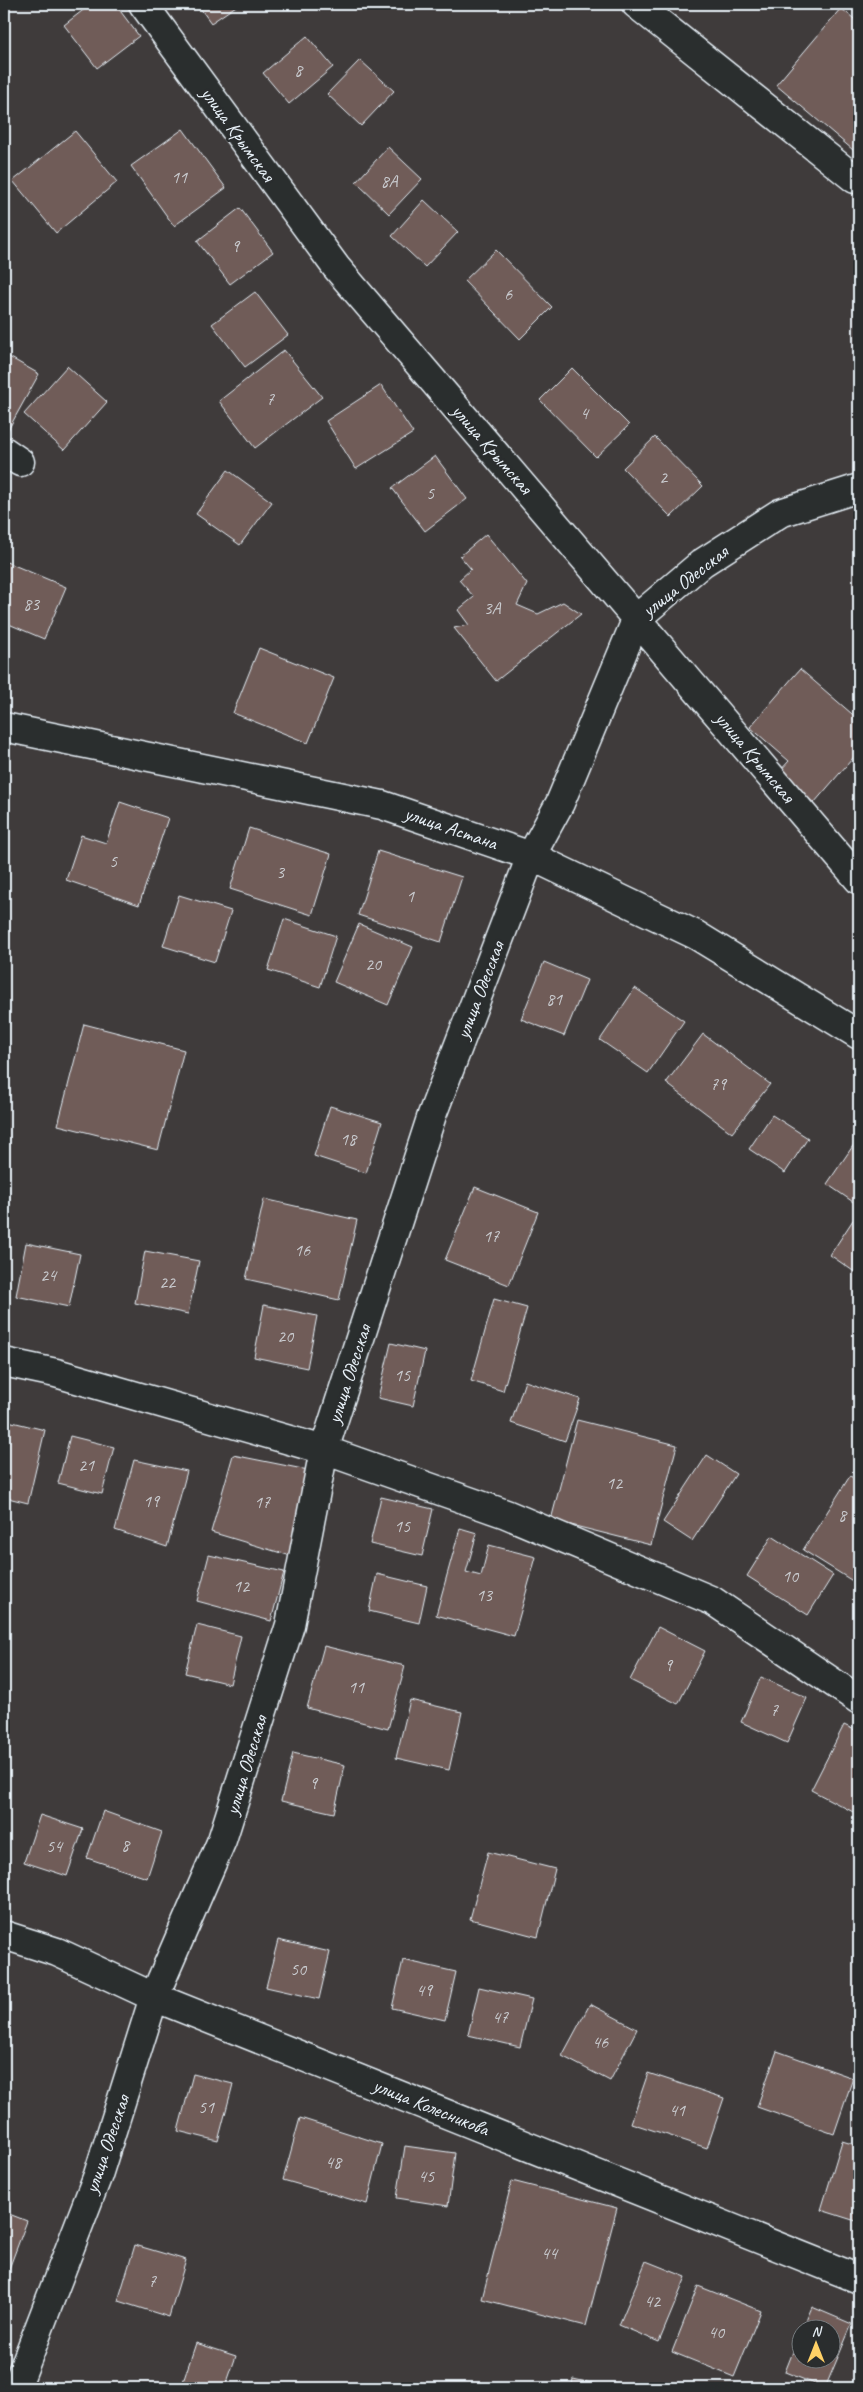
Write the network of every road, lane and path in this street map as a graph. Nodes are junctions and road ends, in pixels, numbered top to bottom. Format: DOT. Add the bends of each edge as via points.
graph roads {
  1 [pos="143,4"];
  2 [pos="636,4"];
  3 [pos="855,179"];
  4 [pos="859,488"];
  5 [pos="637,618"];
  6 [pos="4,727"];
  7 [pos="531,856"];
  8 [pos="859,880"];
  9 [pos="859,1035"];
  10 [pos="4,1362"];
  11 [pos="324,1450"];
  12 [pos="859,1700"];
  13 [pos="4,1935"];
  14 [pos="154,1997"];
  15 [pos="859,2279"];
  16 [pos="16,2388"];
  1 -- 5 [label="street, улица Крымская" via="336,267"];
  2 -- 3 [label="street"];
  4 -- 5 [label="street, улица Одесская" via="780,513 702,563"];
  5 -- 7 [label="street, улица Одесская" via="560,803"];
  5 -- 8 [label="street, улица Крымская"];
  6 -- 7 [label="street, улица Астана" via="382,805"];
  7 -- 9 [label="street, улица Астана" via="696,935"];
  7 -- 11 [label="street, улица Одесская" via="432,1115"];
  10 -- 11 [label="street" via="56,1373"];
  11 -- 12 [label="street" via="506,1514 713,1601"];
  11 -- 14 [label="street, улица Одесская" via="290,1626 222,1840"];
  13 -- 14 [label="street, улица Колесникова" via="57,1952"];
  14 -- 15 [label="street, улица Колесникова"];
  14 -- 16 [label="street, улица Одесская" via="98,2175"];
}
